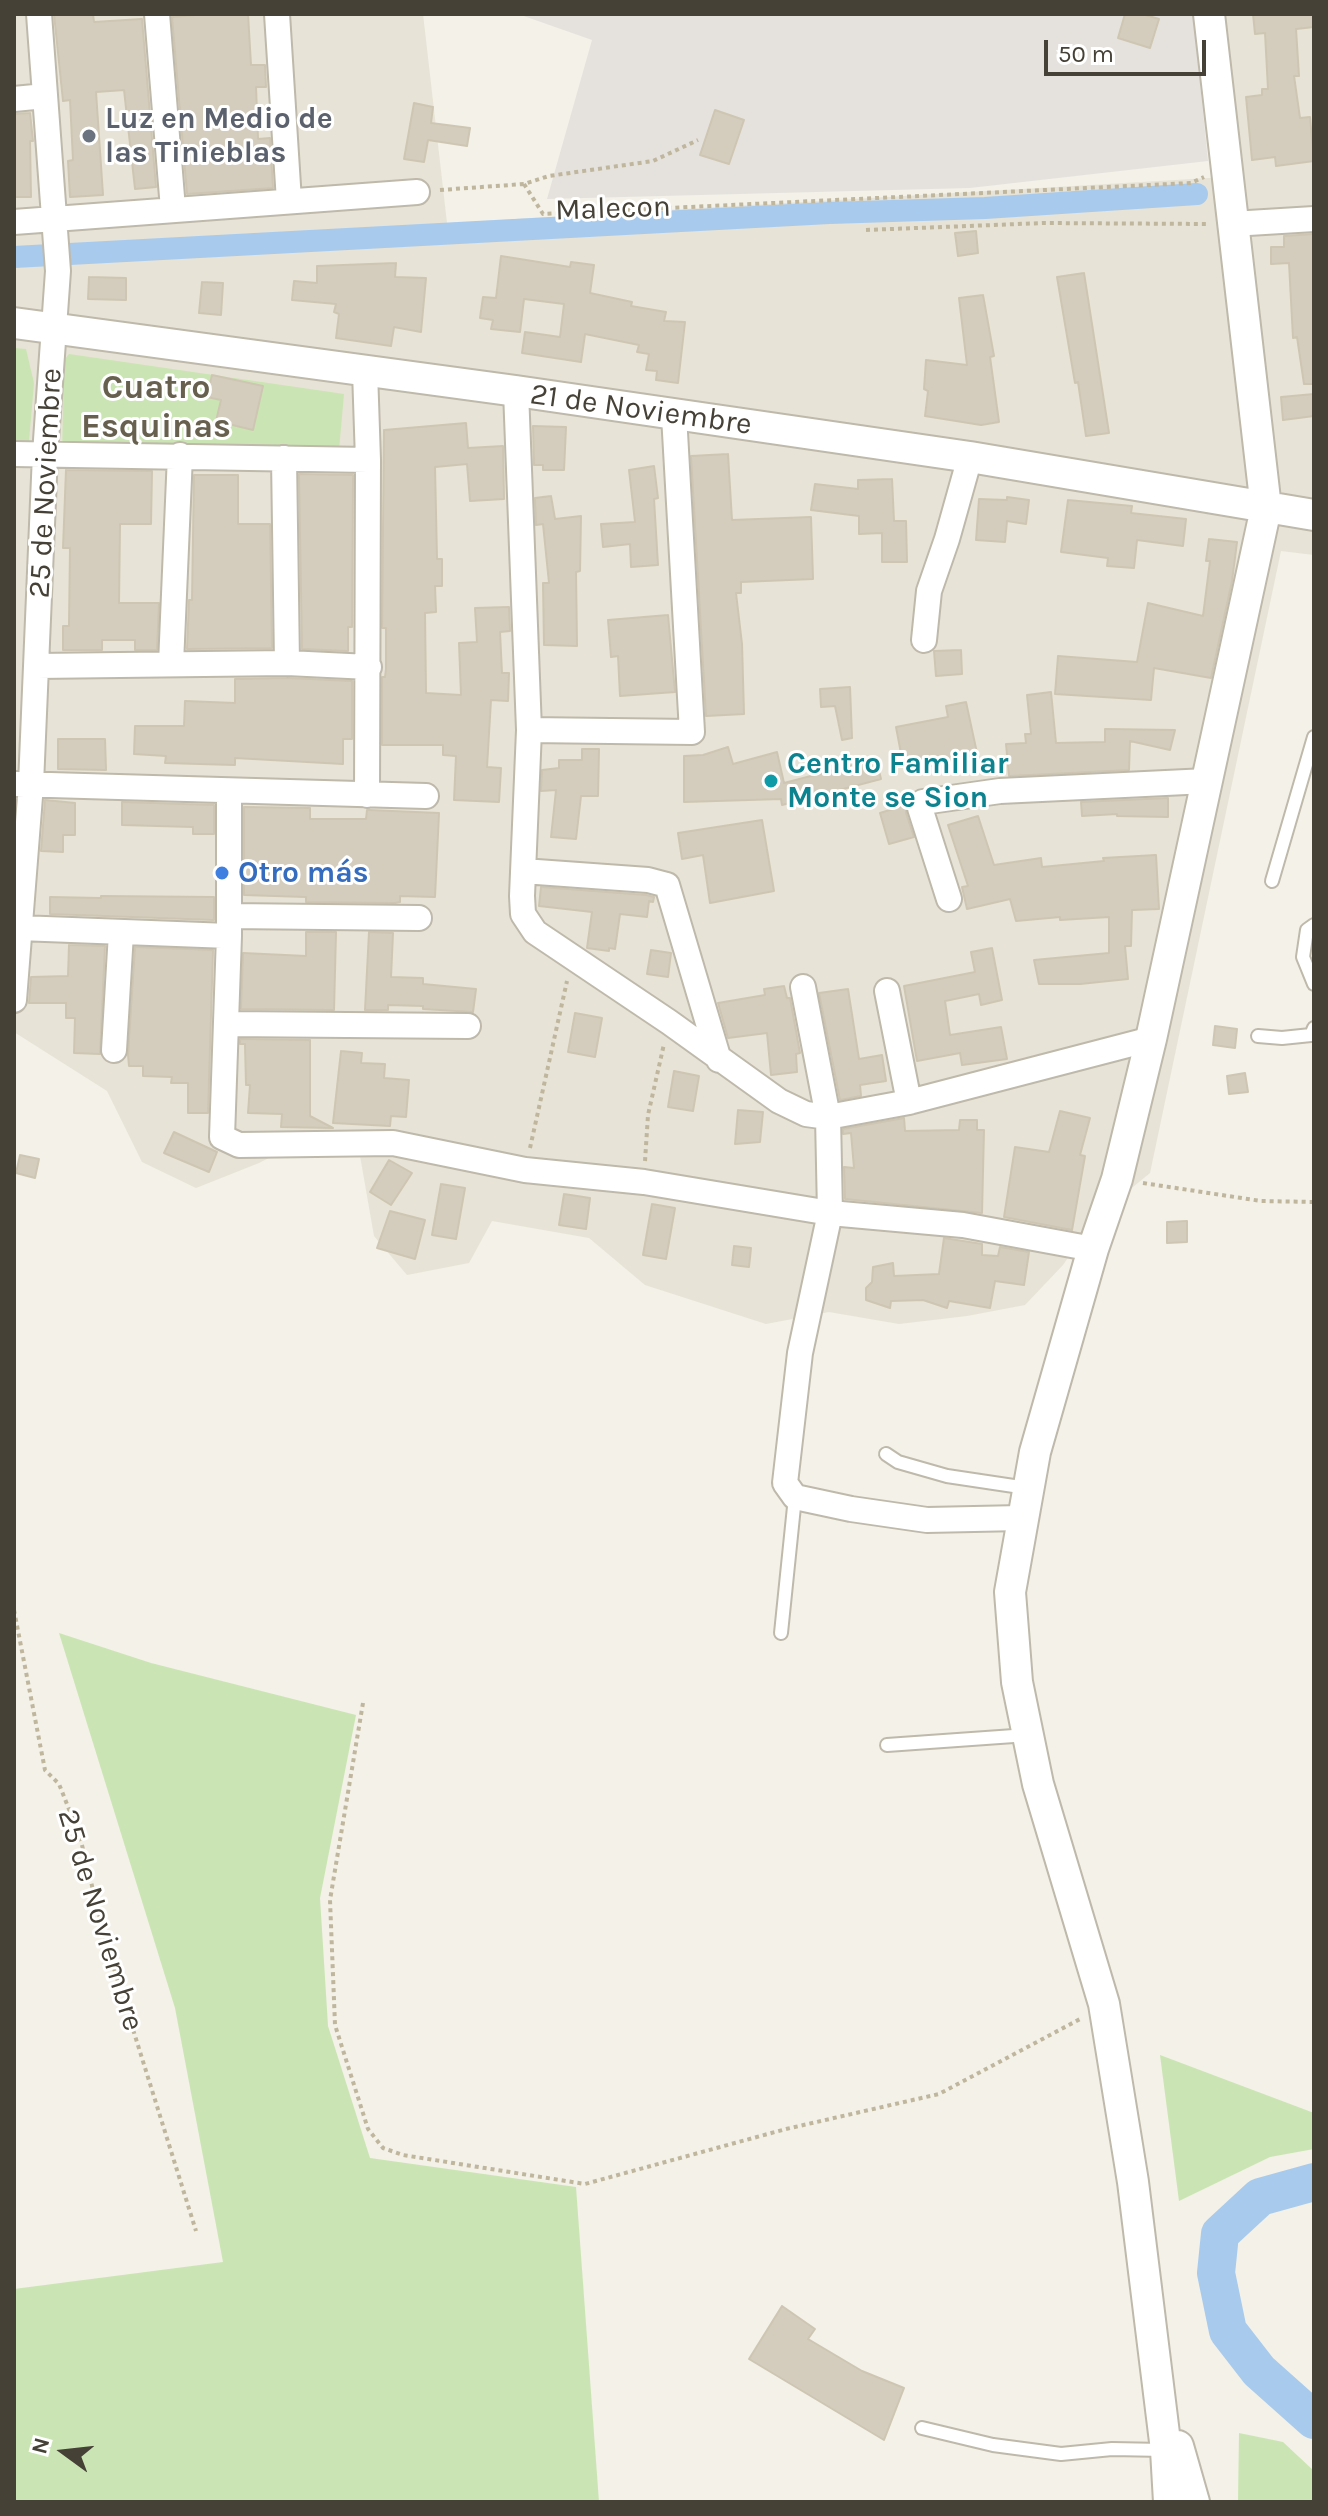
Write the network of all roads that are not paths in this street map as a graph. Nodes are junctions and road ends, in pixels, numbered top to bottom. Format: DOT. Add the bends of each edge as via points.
graph roads {
  1 [pos="39,14"];
  2 [pos="157,14"];
  3 [pos="277,14"];
  4 [pos="1209,14"];
  5 [pos="45,96"];
  6 [pos="14,99"];
  7 [pos="417,192"];
  8 [pos="289,201"];
  9 [pos="173,209"];
  10 [pos="1314,219"];
  11 [pos="14,222"];
  12 [pos="1232,224"];
  13 [pos="56,227"];
  14 [pos="14,323"];
  15 [pos="54,327"];
  16 [pos="365,371"];
  17 [pos="516,391"];
  18 [pos="674,415"];
  19 [pos="14,454"];
  20 [pos="45,454"];
  21 [pos="180,455"];
  22 [pos="970,457"];
  23 [pos="284,458"];
  24 [pos="368,460"];
  25 [pos="1266,508"];
  26 [pos="1314,515"];
  27 [pos="924,640"];
  28 [pos="287,663"];
  29 [pos="171,664"];
  30 [pos="37,666"];
  31 [pos="369,667"];
  32 [pos="25,692"];
  33 [pos="529,730"];
  34 [pos="1314,737"];
  35 [pos="1207,781"];
  36 [pos="22,784"];
  37 [pos="229,792"];
  38 [pos="367,795"];
  39 [pos="426,796"];
  40 [pos="523,871"];
  41 [pos="1272,881"];
  42 [pos="949,899"];
  43 [pos="419,918"];
  44 [pos="1314,925"];
  45 [pos="229,926"];
  46 [pos="19,928"];
  47 [pos="121,933"];
  48 [pos="1314,984"];
  49 [pos="803,987"];
  50 [pos="887,991"];
  51 [pos="14,1000"];
  52 [pos="227,1024"];
  53 [pos="468,1026"];
  54 [pos="1314,1028"];
  55 [pos="1258,1036"];
  56 [pos="1151,1039"];
  57 [pos="114,1050"];
  58 [pos="719,1060"];
  59 [pos="909,1102"];
  60 [pos="828,1117"];
  61 [pos="830,1213"];
  62 [pos="1093,1249"];
  63 [pos="886,1454"];
  64 [pos="1027,1488"];
  65 [pos="795,1497"];
  66 [pos="1021,1518"];
  67 [pos="781,1633"];
  68 [pos="1028,1735"];
  69 [pos="887,1745"];
  70 [pos="1157,2370"];
  71 [pos="922,2428"];
  72 [pos="1166,2450"];
  73 [pos="1169,2502"];
  74 [pos="1194,2502"];
  1 -- 5 [label="street, 25 de Noviembre"];
  2 -- 9 [label="street"];
  3 -- 8 [label="street"];
  4 -- 12 [label="street"];
  5 -- 6 [label="street"];
  5 -- 13 [label="street, 25 de Noviembre"];
  7 -- 8 [label="street"];
  8 -- 9 [label="street"];
  9 -- 13 [label="street"];
  10 -- 12 [label="street"];
  11 -- 13 [label="street"];
  12 -- 25 [label="street"];
  13 -- 15 [label="street, 25 de Noviembre"];
  14 -- 15 [label="street, 21 de Noviembre"];
  15 -- 16 [label="street, 21 de Noviembre"];
  15 -- 20 [label="street, 25 de Noviembre"];
  16 -- 17 [label="street, 21 de Noviembre"];
  16 -- 24 [label="street"];
  17 -- 18 [label="street, 21 de Noviembre"];
  17 -- 33 [label="street"];
  18 -- 22 [label="street, 21 de Noviembre"];
  18 -- 33 [label="street" via="692,732"];
  19 -- 20 [label="street"];
  20 -- 21 [label="street"];
  20 -- 30 [label="street, 25 de Noviembre"];
  21 -- 23 [label="street"];
  21 -- 29 [label="street"];
  22 -- 25 [label="street, 21 de Noviembre"];
  22 -- 27 [label="street" via="929,591"];
  23 -- 24 [label="street"];
  23 -- 28 [label="street"];
  24 -- 31 [label="street"];
  25 -- 26 [label="street, 21 de Noviembre"];
  25 -- 35 [label="street"];
  28 -- 29 [label="street"];
  28 -- 31 [label="street"];
  29 -- 30 [label="street"];
  30 -- 32 [label="street, 25 de Noviembre"];
  31 -- 38 [label="street"];
  32 -- 36 [label="street, 25 de Noviembre"];
  33 -- 40 [label="street"];
  34 -- 41 [label="lane"];
  35 -- 42 [label="street" via="1000,791 923,802 920,808"];
  35 -- 56 [label="street"];
  36 -- 37 [label="street"];
  36 -- 46 [label="street, 25 de Noviembre"];
  37 -- 38 [label="street"];
  37 -- 45 [label="street"];
  38 -- 39 [label="street"];
  40 -- 58 [label="street" via="523,914 535,932"];
  40 -- 58 [label="street" via="667,885"];
  43 -- 45 [label="street"];
  44 -- 48 [label="lane" via="1307,930 1303,957"];
  45 -- 47 [label="street"];
  45 -- 52 [label="street"];
  46 -- 47 [label="street"];
  46 -- 51 [label="street, 25 de Noviembre"];
  47 -- 57 [label="street"];
  49 -- 60 [label="street"];
  50 -- 59 [label="street"];
  52 -- 53 [label="street"];
  52 -- 61 [label="street" via="222,1137 239,1145 393,1143 525,1170 644,1182"];
  54 -- 55 [label="lane" via="1311,1035"];
  56 -- 59 [label="street"];
  56 -- 62 [label="street" via="1117,1179"];
  58 -- 60 [label="street" via="779,1101"];
  59 -- 60 [label="street"];
  60 -- 61 [label="street"];
  61 -- 62 [label="street" via="963,1225"];
  61 -- 65 [label="street" via="798,1368 785,1483"];
  62 -- 64 [label="street"];
  63 -- 64 [label="lane" via="947,1476"];
  64 -- 66 [label="street"];
  65 -- 66 [label="street" via="927,1520"];
  65 -- 67 [label="lane"];
  66 -- 68 [label="street" via="1010,1592 1017,1682"];
  68 -- 69 [label="lane"];
  68 -- 70 [label="street" via="1104,2004"];
  70 -- 72 [label="street"];
  70 -- 74 [label="street"];
  71 -- 72 [label="lane" via="1061,2454"];
  72 -- 73 [label="street"];
}
